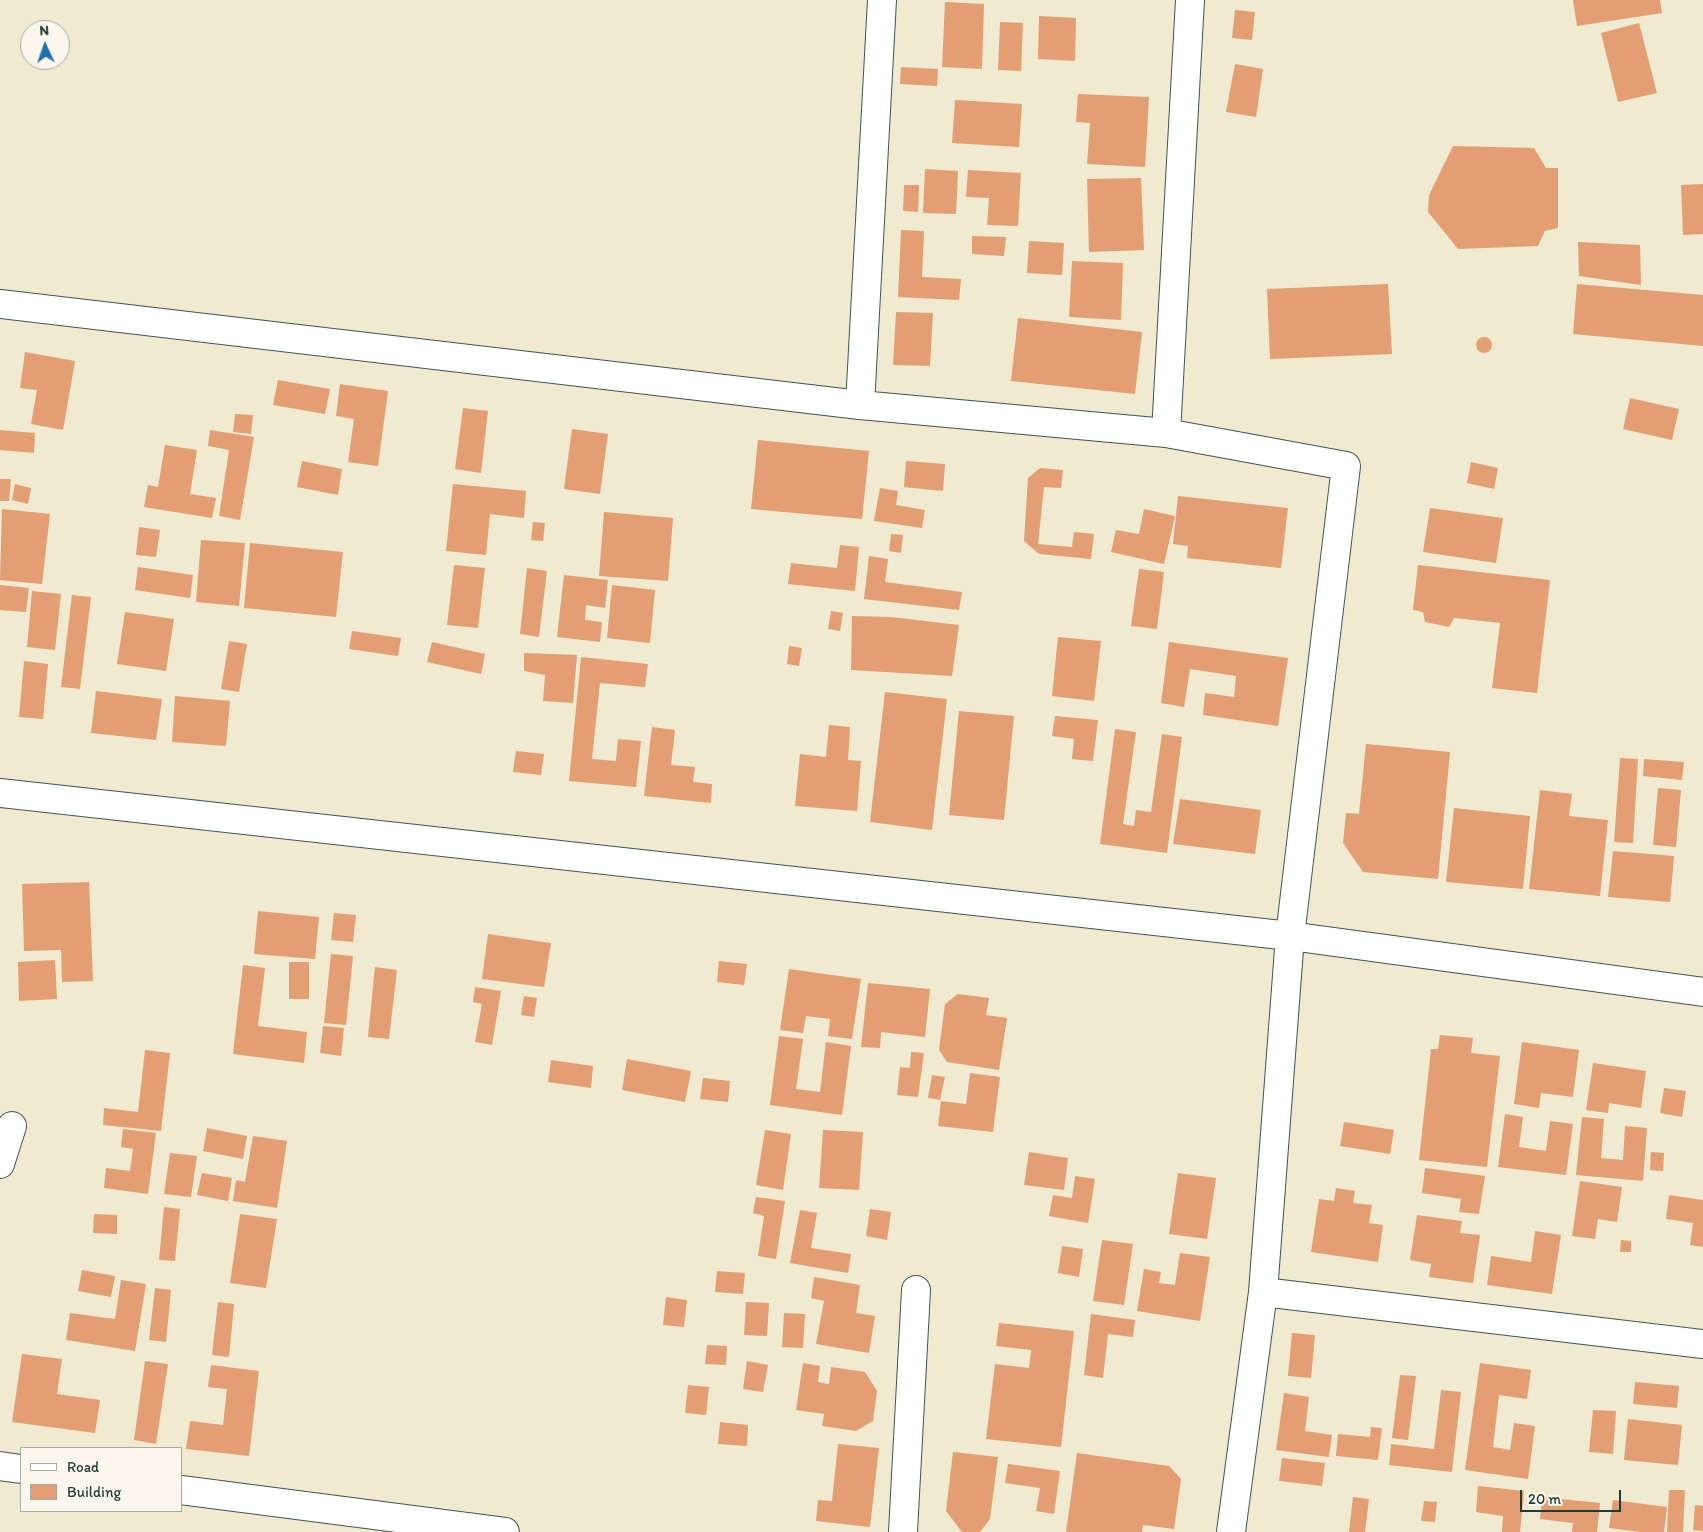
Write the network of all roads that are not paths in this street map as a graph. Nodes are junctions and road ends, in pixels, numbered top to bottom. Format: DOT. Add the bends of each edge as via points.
graph roads {
  1 [pos="882,0"];
  2 [pos="1190,0"];
  3 [pos="0,304"];
  4 [pos="860,405"];
  5 [pos="1166,433"];
  6 [pos="0,793"];
  7 [pos="1290,936"];
  8 [pos="1703,992"];
  9 [pos="12,1126"];
  10 [pos="0,1164"];
  11 [pos="916,1290"];
  12 [pos="1263,1292"];
  13 [pos="1703,1344"];
  14 [pos="0,1466"];
  15 [pos="20,1468"];
  16 [pos="182,1490"];
  17 [pos="505,1532"];
  18 [pos="903,1532"];
  19 [pos="1231,1532"];
  1 -- 4 [label="street"];
  2 -- 5 [label="street"];
  3 -- 4 [label="street"];
  4 -- 5 [label="street"];
  5 -- 7 [label="street" via="1346,466"];
  6 -- 7 [label="street"];
  7 -- 8 [label="street"];
  7 -- 12 [label="street"];
  9 -- 10 [label="street"];
  11 -- 18 [label="street"];
  12 -- 13 [label="street"];
  12 -- 19 [label="street"];
  14 -- 15 [label="street"];
  16 -- 17 [label="street"];
}
